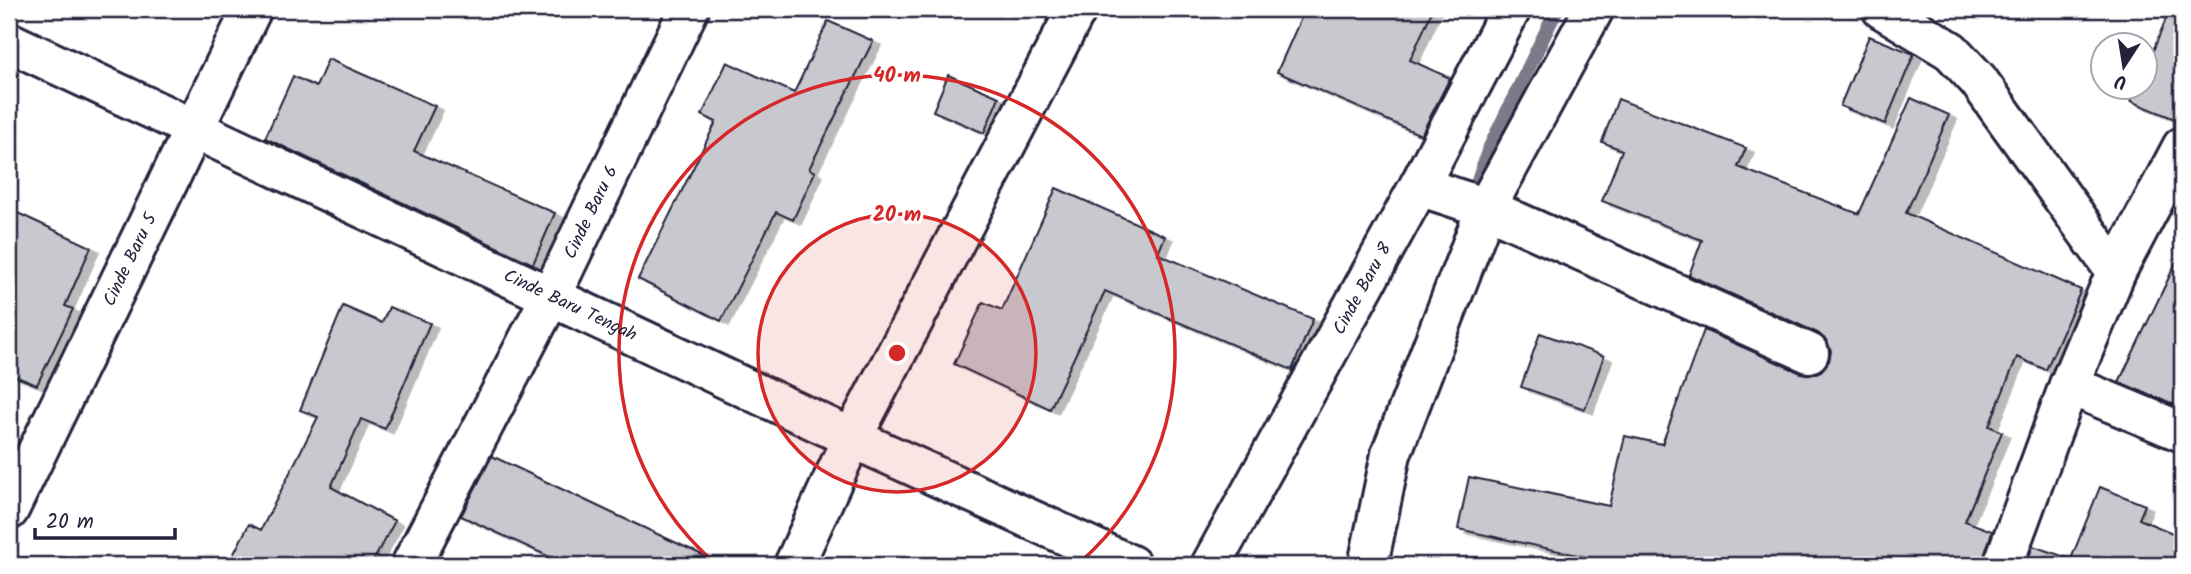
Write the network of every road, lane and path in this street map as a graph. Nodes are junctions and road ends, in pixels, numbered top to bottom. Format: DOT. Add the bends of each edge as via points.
graph roads {
  1 [pos="252,9"];
  2 [pos="689,9"];
  3 [pos="1077,9"];
  4 [pos="1511,9"];
  5 [pos="1594,9"];
  6 [pos="1882,9"];
  7 [pos="9,42"];
  8 [pos="193,128"];
  9 [pos="2182,147"];
  10 [pos="1456,198"];
  11 [pos="2116,272"];
  12 [pos="551,296"];
  13 [pos="1809,353"];
  14 [pos="2069,385"];
  15 [pos="2182,432"];
  16 [pos="852,438"];
  17 [pos="9,510"];
  18 [pos="411,565"];
  19 [pos="794,565"];
  20 [pos="1131,565"];
  21 [pos="1211,565"];
  22 [pos="1368,565"];
  23 [pos="2003,565"];
  1 -- 8 [label="street, Cinde Baru 5"];
  2 -- 12 [label="street, Cinde Baru 6"];
  3 -- 16 [label="street"];
  4 -- 10 [label="street, Cinde Baru 8"];
  5 -- 10 [label="street"];
  6 -- 11 [label="street" via="1951,51 1978,80"];
  7 -- 8 [label="street, Cinde Baru Tengah"];
  8 -- 12 [label="street, Cinde Baru Tengah"];
  8 -- 17 [label="street, Cinde Baru 5"];
  9 -- 11 [label="street"];
  10 -- 13 [label="street"];
  10 -- 21 [label="street, Cinde Baru 8"];
  10 -- 22 [label="street" via="1409,401 1376,516"];
  11 -- 14 [label="street"];
  12 -- 16 [label="street, Cinde Baru Tengah"];
  12 -- 18 [label="street, Cinde Baru 6"];
  14 -- 15 [label="street"];
  14 -- 23 [label="street"];
  16 -- 19 [label="street"];
  16 -- 20 [label="street, Cinde Baru Tengah"];
}
